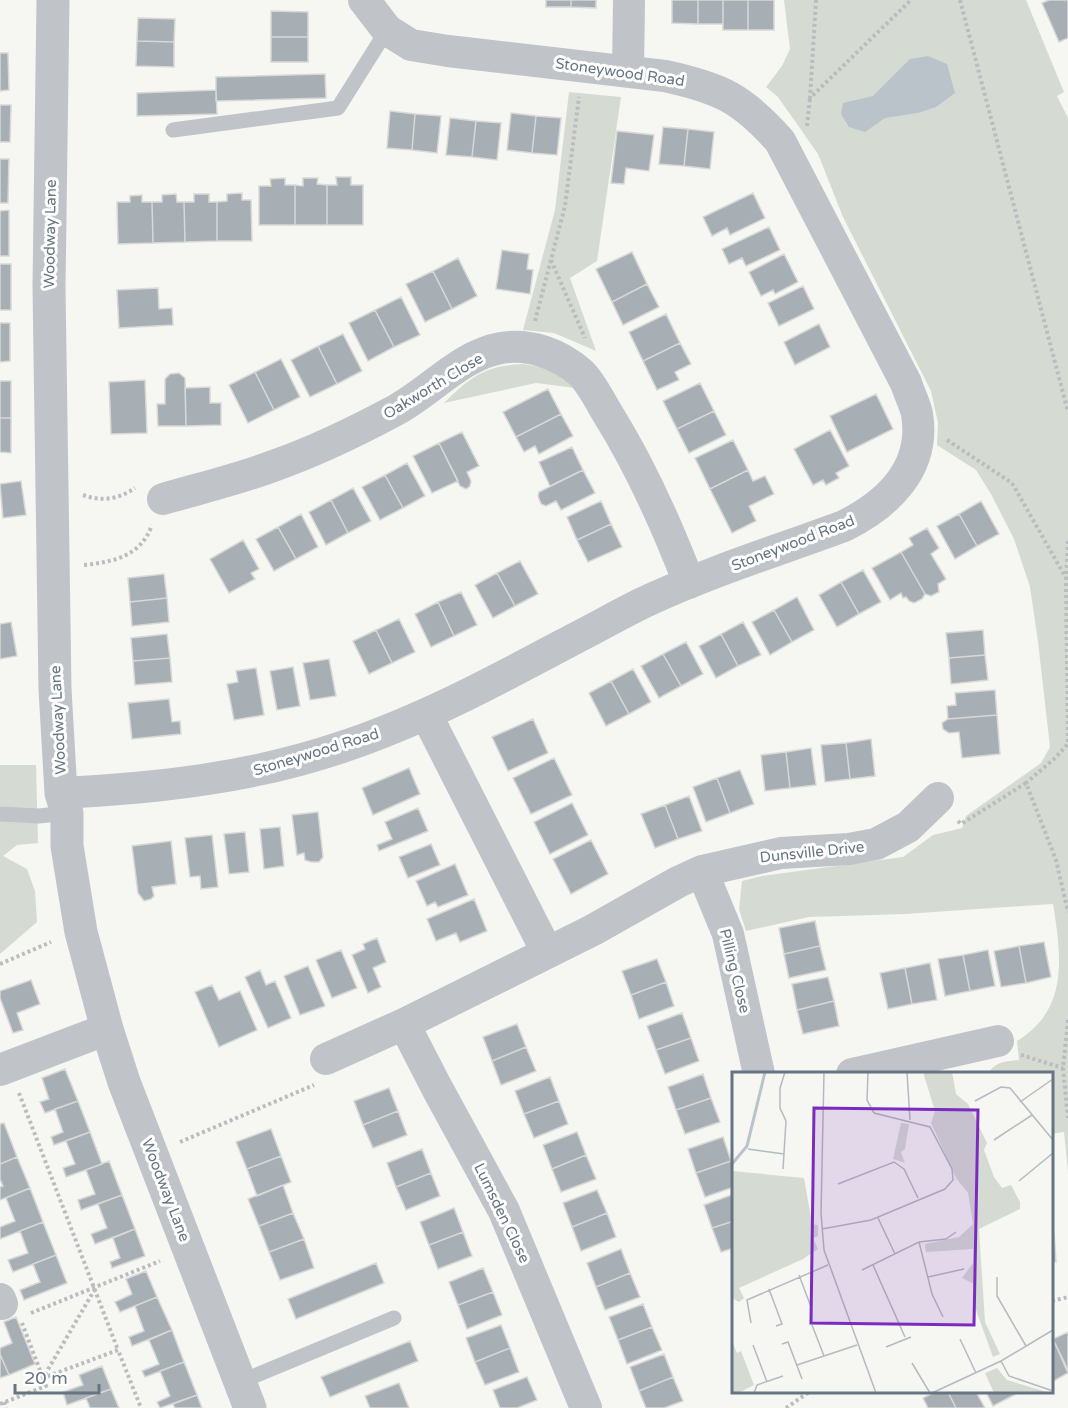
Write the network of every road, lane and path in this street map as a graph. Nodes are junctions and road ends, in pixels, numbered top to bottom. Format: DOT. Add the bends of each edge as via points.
graph roads {
  1 [pos="53,0"];
  2 [pos="364,0"];
  3 [pos="629,0"];
  4 [pos="816,0"];
  5 [pos="911,0"];
  6 [pos="960,0"];
  7 [pos="387,30"];
  8 [pos="584,67"];
  9 [pos="628,72"];
  10 [pos="173,130"];
  11 [pos="551,259"];
  12 [pos="528,348"];
  13 [pos="572,367"];
  14 [pos="1068,412"];
  15 [pos="918,434"];
  16 [pos="52,493"];
  17 [pos="151,500"];
  18 [pos="1068,541"];
  19 [pos="53,567"];
  20 [pos="1066,580"];
  21 [pos="689,583"];
  22 [pos="426,714"];
  23 [pos="1026,783"];
  24 [pos="938,798"];
  25 [pos="64,803"];
  26 [pos="0,814"];
  27 [pos="702,871"];
  28 [pos="1068,912"];
  29 [pos="81,932"];
  30 [pos="547,952"];
  31 [pos="0,964"];
  32 [pos="1068,1020"];
  33 [pos="404,1024"];
  34 [pos="107,1029"];
  35 [pos="998,1041"];
  36 [pos="326,1059"];
  37 [pos="956,1062"];
  38 [pos="1063,1068"];
  39 [pos="4,1069"];
  40 [pos="759,1072"];
  41 [pos="869,1072"];
  42 [pos="1068,1119"];
  43 [pos="151,1154"];
  44 [pos="189,1249"];
  45 [pos="95,1288"];
  46 [pos="1068,1297"];
  47 [pos="1053,1301"];
  48 [pos="7,1307"];
  49 [pos="394,1318"];
  50 [pos="118,1350"];
  51 [pos="43,1378"];
  52 [pos="808,1393"];
  53 [pos="245,1395"];
  54 [pos="2,1403"];
  55 [pos="6,1408"];
  56 [pos="141,1408"];
  57 [pos="586,1408"];
  58 [pos="786,1408"];
  1 -- 16 [label="street, Woodway Lane" via="49,287"];
  2 -- 7 [label="street, Stoneywood Road"];
  3 -- 9 [label="street"];
  4 -- 5 [label="path" via="810,98"];
  6 -- 14 [label="path"];
  7 -- 8 [label="street, Stoneywood Road" via="411,45"];
  7 -- 10 [label="lane" via="338,108"];
  8 -- 9 [label="street, Stoneywood Road"];
  8 -- 11 [label="path" via="565,206"];
  9 -- 15 [label="street, Stoneywood Road" via="699,83 735,99 759,117 780,141 906,383"];
  11 -- 12 [label="path"];
  11 -- 13 [label="path" via="591,352"];
  12 -- 13 [label="street, Oakworth Close" via="546,351"];
  12 -- 17 [label="street, Oakworth Close" via="501,348 477,356 400,408 326,446 267,468"];
  13 -- 21 [label="street, Oakworth Close" via="582,375 621,434"];
  15 -- 20 [label="path" via="938,435 1012,483"];
  15 -- 21 [label="street, Stoneywood Road" via="912,460 900,483 863,516"];
  16 -- 17 [label="path"];
  16 -- 19 [label="street, Woodway Lane"];
  17 -- 19 [label="path" via="152,526 142,544 126,556 106,563"];
  18 -- 20 [label="path"];
  19 -- 25 [label="street, Woodway Lane" via="55,689"];
  20 -- 23 [label="path" via="1068,744"];
  21 -- 22 [label="street, Stoneywood Road"];
  22 -- 25 [label="street, Stoneywood Road" via="342,748 289,764"];
  22 -- 30 [label="street"];
  23 -- 24 [label="path" via="961,824"];
  23 -- 28 [label="path" via="1056,860"];
  24 -- 27 [label="street, Dunsville Drive" via="908,826 876,844 781,853"];
  25 -- 26 [label="lane" via="39,816"];
  25 -- 29 [label="street, Woodway Lane"];
  27 -- 30 [label="street, Dunsville Drive"];
  27 -- 40 [label="street, Pilling Close" via="728,934"];
  29 -- 31 [label="path"];
  29 -- 34 [label="street, Woodway Lane"];
  30 -- 33 [label="street, Dunsville Drive"];
  32 -- 38 [label="path"];
  33 -- 36 [label="street, Dunsville Drive"];
  33 -- 57 [label="street, Lumsden Close" via="504,1211"];
  34 -- 39 [label="street"];
  34 -- 43 [label="street, Woodway Lane"];
  35 -- 37 [label="street"];
  35 -- 38 [label="path" via="1018,1053"];
  36 -- 43 [label="path" via="323,1081"];
  37 -- 41 [label="street"];
  38 -- 42 [label="path"];
  39 -- 45 [label="path"];
  43 -- 44 [label="street, Woodway Lane"];
  44 -- 45 [label="path"];
  44 -- 53 [label="street, Woodway Lane"];
  45 -- 48 [label="path"];
  45 -- 50 [label="path"];
  45 -- 51 [label="path"];
  46 -- 47 [label="path"];
  48 -- 51 [label="path"];
  49 -- 53 [label="lane"];
  50 -- 51 [label="path"];
  50 -- 56 [label="path"];
  51 -- 54 [label="path" via="46,1386"];
  52 -- 58 [label="path"];
  54 -- 55 [label="path"];
}
